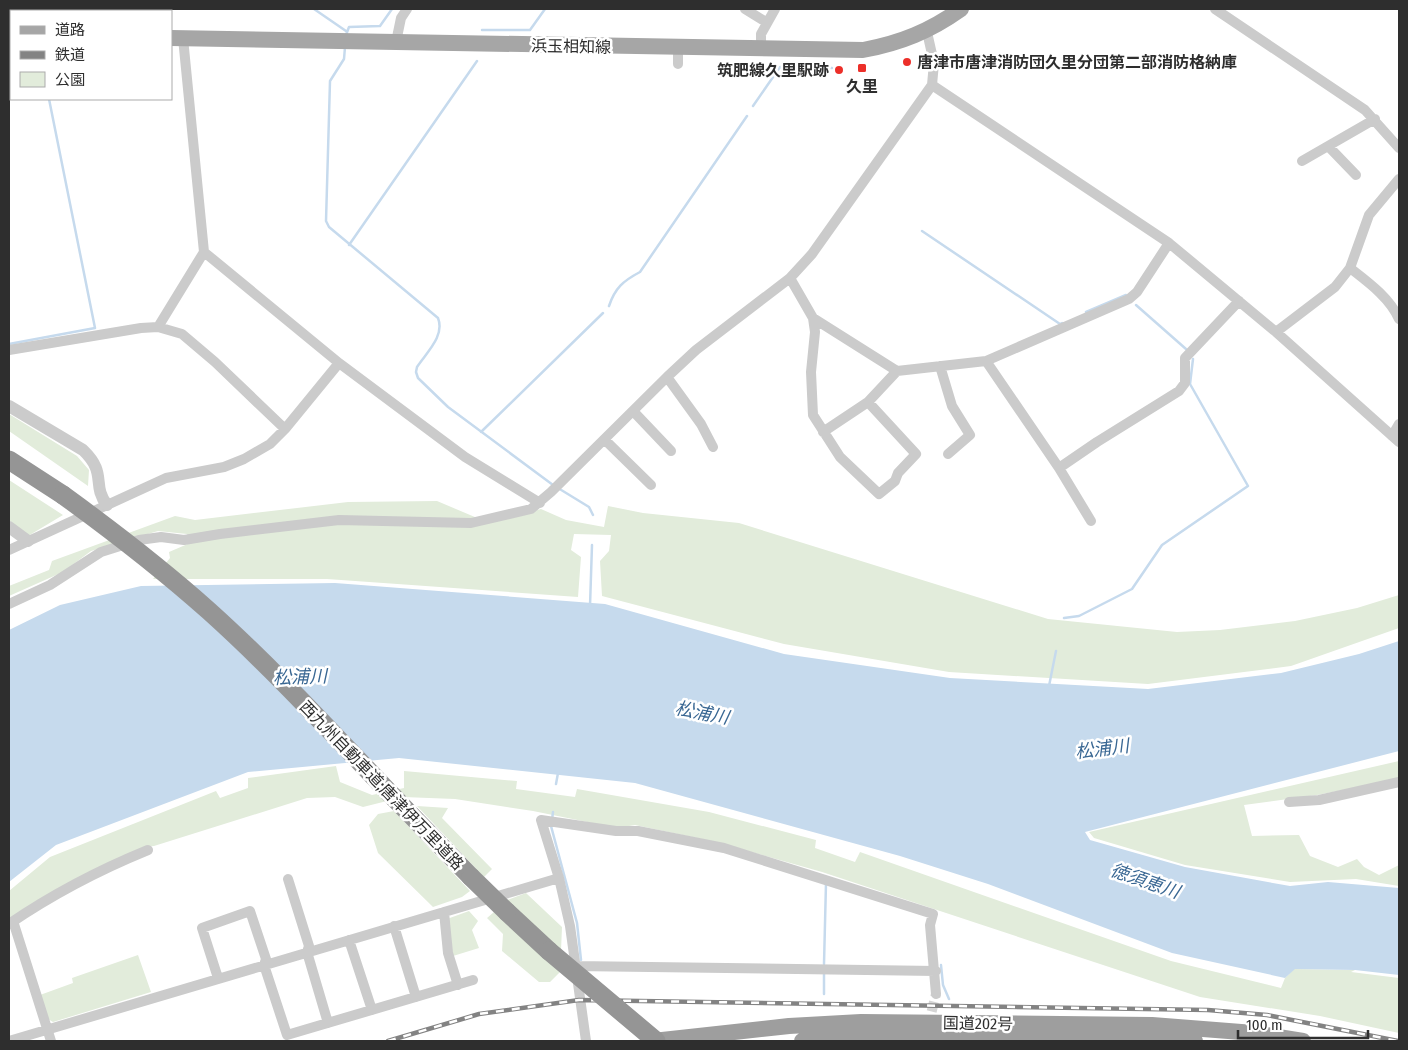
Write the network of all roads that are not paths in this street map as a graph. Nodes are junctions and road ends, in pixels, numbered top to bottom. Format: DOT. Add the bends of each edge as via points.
graph roads {
  1 [pos="407,9"];
  2 [pos="745,9"];
  3 [pos="775,9"];
  4 [pos="961,9"];
  5 [pos="1215,9"];
  6 [pos="766,22"];
  7 [pos="927,32"];
  8 [pos="177,38"];
  9 [pos="396,42"];
  10 [pos="761,48"];
  11 [pos="932,85"];
  12 [pos="1375,119"];
  13 [pos="1329,146"];
  14 [pos="1399,148"];
  15 [pos="1302,161"];
  16 [pos="1356,175"];
  17 [pos="1399,179"];
  18 [pos="1169,242"];
  19 [pos="204,252"];
  20 [pos="1350,268"];
  21 [pos="790,278"];
  22 [pos="1239,301"];
  23 [pos="813,318"];
  24 [pos="1399,320"];
  25 [pos="158,327"];
  26 [pos="1276,332"];
  27 [pos="9,350"];
  28 [pos="986,361"];
  29 [pos="339,363"];
  30 [pos="940,366"];
  31 [pos="896,371"];
  32 [pos="667,377"];
  33 [pos="868,402"];
  34 [pos="9,406"];
  35 [pos="632,411"];
  36 [pos="1399,424"];
  37 [pos="285,429"];
  38 [pos="823,432"];
  39 [pos="1396,439"];
  40 [pos="605,440"];
  41 [pos="713,447"];
  42 [pos="671,451"];
  43 [pos="948,454"];
  44 [pos="9,460"];
  45 [pos="1059,468"];
  46 [pos="651,485"];
  47 [pos="540,502"];
  48 [pos="107,505"];
  49 [pos="1091,521"];
  50 [pos="9,527"];
  51 [pos="28,541"];
  52 [pos="9,550"];
  53 [pos="9,604"];
  54 [pos="1399,782"];
  55 [pos="1288,802"];
  56 [pos="148,850"];
  57 [pos="560,878"];
  58 [pos="288,880"];
  59 [pos="444,912"];
  60 [pos="11,922"];
  61 [pos="394,926"];
  62 [pos="349,940"];
  63 [pos="307,952"];
  64 [pos="264,965"];
  65 [pos="574,966"];
  66 [pos="936,971"];
  67 [pos="218,978"];
  68 [pos="473,980"];
  69 [pos="458,985"];
  70 [pos="936,994"];
  71 [pos="416,997"];
  72 [pos="372,1010"];
  73 [pos="328,1023"];
  74 [pos="47,1029"];
  75 [pos="965,1034"];
  76 [pos="1253,1037"];
  77 [pos="993,1039"];
  78 [pos="9,1040"];
  79 [pos="51,1041"];
  80 [pos="586,1041"];
  81 [pos="654,1041"];
  82 [pos="810,1041"];
  83 [pos="1195,1041"];
  84 [pos="1303,1041"];
  1 -- 9 [label="street" via="401,18"];
  2 -- 6 [label="street"];
  3 -- 6 [label="street"];
  4 -- 7 [label="main road, 浜玉相知線"];
  5 -- 12 [label="street"];
  6 -- 10 [label="street" via="761,34"];
  7 -- 10 [label="main road, 浜玉相知線" via="894,44 863,50"];
  7 -- 11 [label="street" via="934,63"];
  8 -- 9 [label="main road, 浜玉相知線"];
  8 -- 19 [label="street"];
  9 -- 10 [label="main road, 浜玉相知線" via="678,56"];
  11 -- 18 [label="street"];
  11 -- 21 [label="street" via="812,254"];
  12 -- 13 [label="street"];
  12 -- 14 [label="street"];
  13 -- 15 [label="street"];
  13 -- 16 [label="street"];
  17 -- 20 [label="street" via="1369,215"];
  18 -- 22 [label="street"];
  18 -- 28 [label="street" via="1130,300"];
  19 -- 25 [label="street"];
  19 -- 29 [label="street"];
  20 -- 24 [label="street" via="1371,285 1396,312"];
  20 -- 26 [label="street" via="1335,287"];
  21 -- 23 [label="street"];
  21 -- 32 [label="street" via="696,350"];
  22 -- 26 [label="street"];
  22 -- 45 [label="street" via="1185,358 1185,383 1180,391"];
  23 -- 31 [label="street"];
  23 -- 38 [label="street" via="813,415"];
  25 -- 27 [label="street"];
  25 -- 37 [label="street" via="182,334"];
  26 -- 39 [label="street"];
  28 -- 30 [label="street"];
  28 -- 45 [label="street"];
  29 -- 37 [label="street"];
  29 -- 47 [label="street" via="465,457"];
  30 -- 31 [label="street"];
  30 -- 43 [label="street" via="952,406 970,435"];
  31 -- 33 [label="street"];
  32 -- 35 [label="street"];
  32 -- 41 [label="street" via="701,424"];
  33 -- 38 [label="street"];
  33 -- 38 [label="street" via="916,454 898,473 895,481 879,494 840,456"];
  34 -- 48 [label="street" via="92,458 99,472 99,492"];
  35 -- 40 [label="street"];
  35 -- 42 [label="street"];
  36 -- 39 [label="street"];
  37 -- 48 [label="street" via="270,444 244,459 224,467 166,478"];
  40 -- 46 [label="street"];
  40 -- 47 [label="street"];
  44 -- 81 [label="highway, 西九州自動車道;唐津伊万里道路, bridge" via="115,533 209,612 507,912"];
  45 -- 49 [label="street"];
  47 -- 53 [label="street" via="531,508 458,524 339,520 184,540 161,537 139,540 101,552 50,585"];
  48 -- 51 [label="street"];
  50 -- 51 [label="street"];
  51 -- 52 [label="street"];
  54 -- 55 [label="street" via="1319,800"];
  56 -- 60 [label="street" via="54,895"];
  57 -- 59 [label="street"];
  57 -- 65 [label="street"];
  57 -- 66 [label="street" via="541,820 638,831 724,848 932,914 930,925"];
  58 -- 63 [label="street" via="309,946"];
  59 -- 61 [label="street"];
  59 -- 69 [label="street" via="448,953"];
  60 -- 74 [label="street"];
  61 -- 62 [label="street"];
  61 -- 71 [label="street"];
  62 -- 63 [label="street"];
  62 -- 72 [label="street"];
  63 -- 64 [label="street"];
  63 -- 73 [label="street"];
  64 -- 67 [label="street"];
  64 -- 67 [label="street" via="266,959 250,911 202,928"];
  64 -- 73 [label="street" via="287,1035"];
  65 -- 66 [label="street"];
  65 -- 80 [label="street"];
  66 -- 70 [label="street"];
  67 -- 74 [label="street"];
  68 -- 69 [label="street"];
  69 -- 71 [label="street"];
  71 -- 72 [label="street"];
  72 -- 73 [label="street"];
  74 -- 78 [label="street"];
  74 -- 79 [label="street"];
  75 -- 76 [label="highway, 国道202号" via="1152,1025"];
  75 -- 77 [label="highway, 国道202号"];
  75 -- 81 [label="highway, 国道202号" via="861,1022 789,1026"];
  75 -- 82 [label="highway, 国道202号"];
  76 -- 84 [label="highway, 国道202号"];
  77 -- 83 [label="highway, 国道202号" via="1148,1037"];
}
